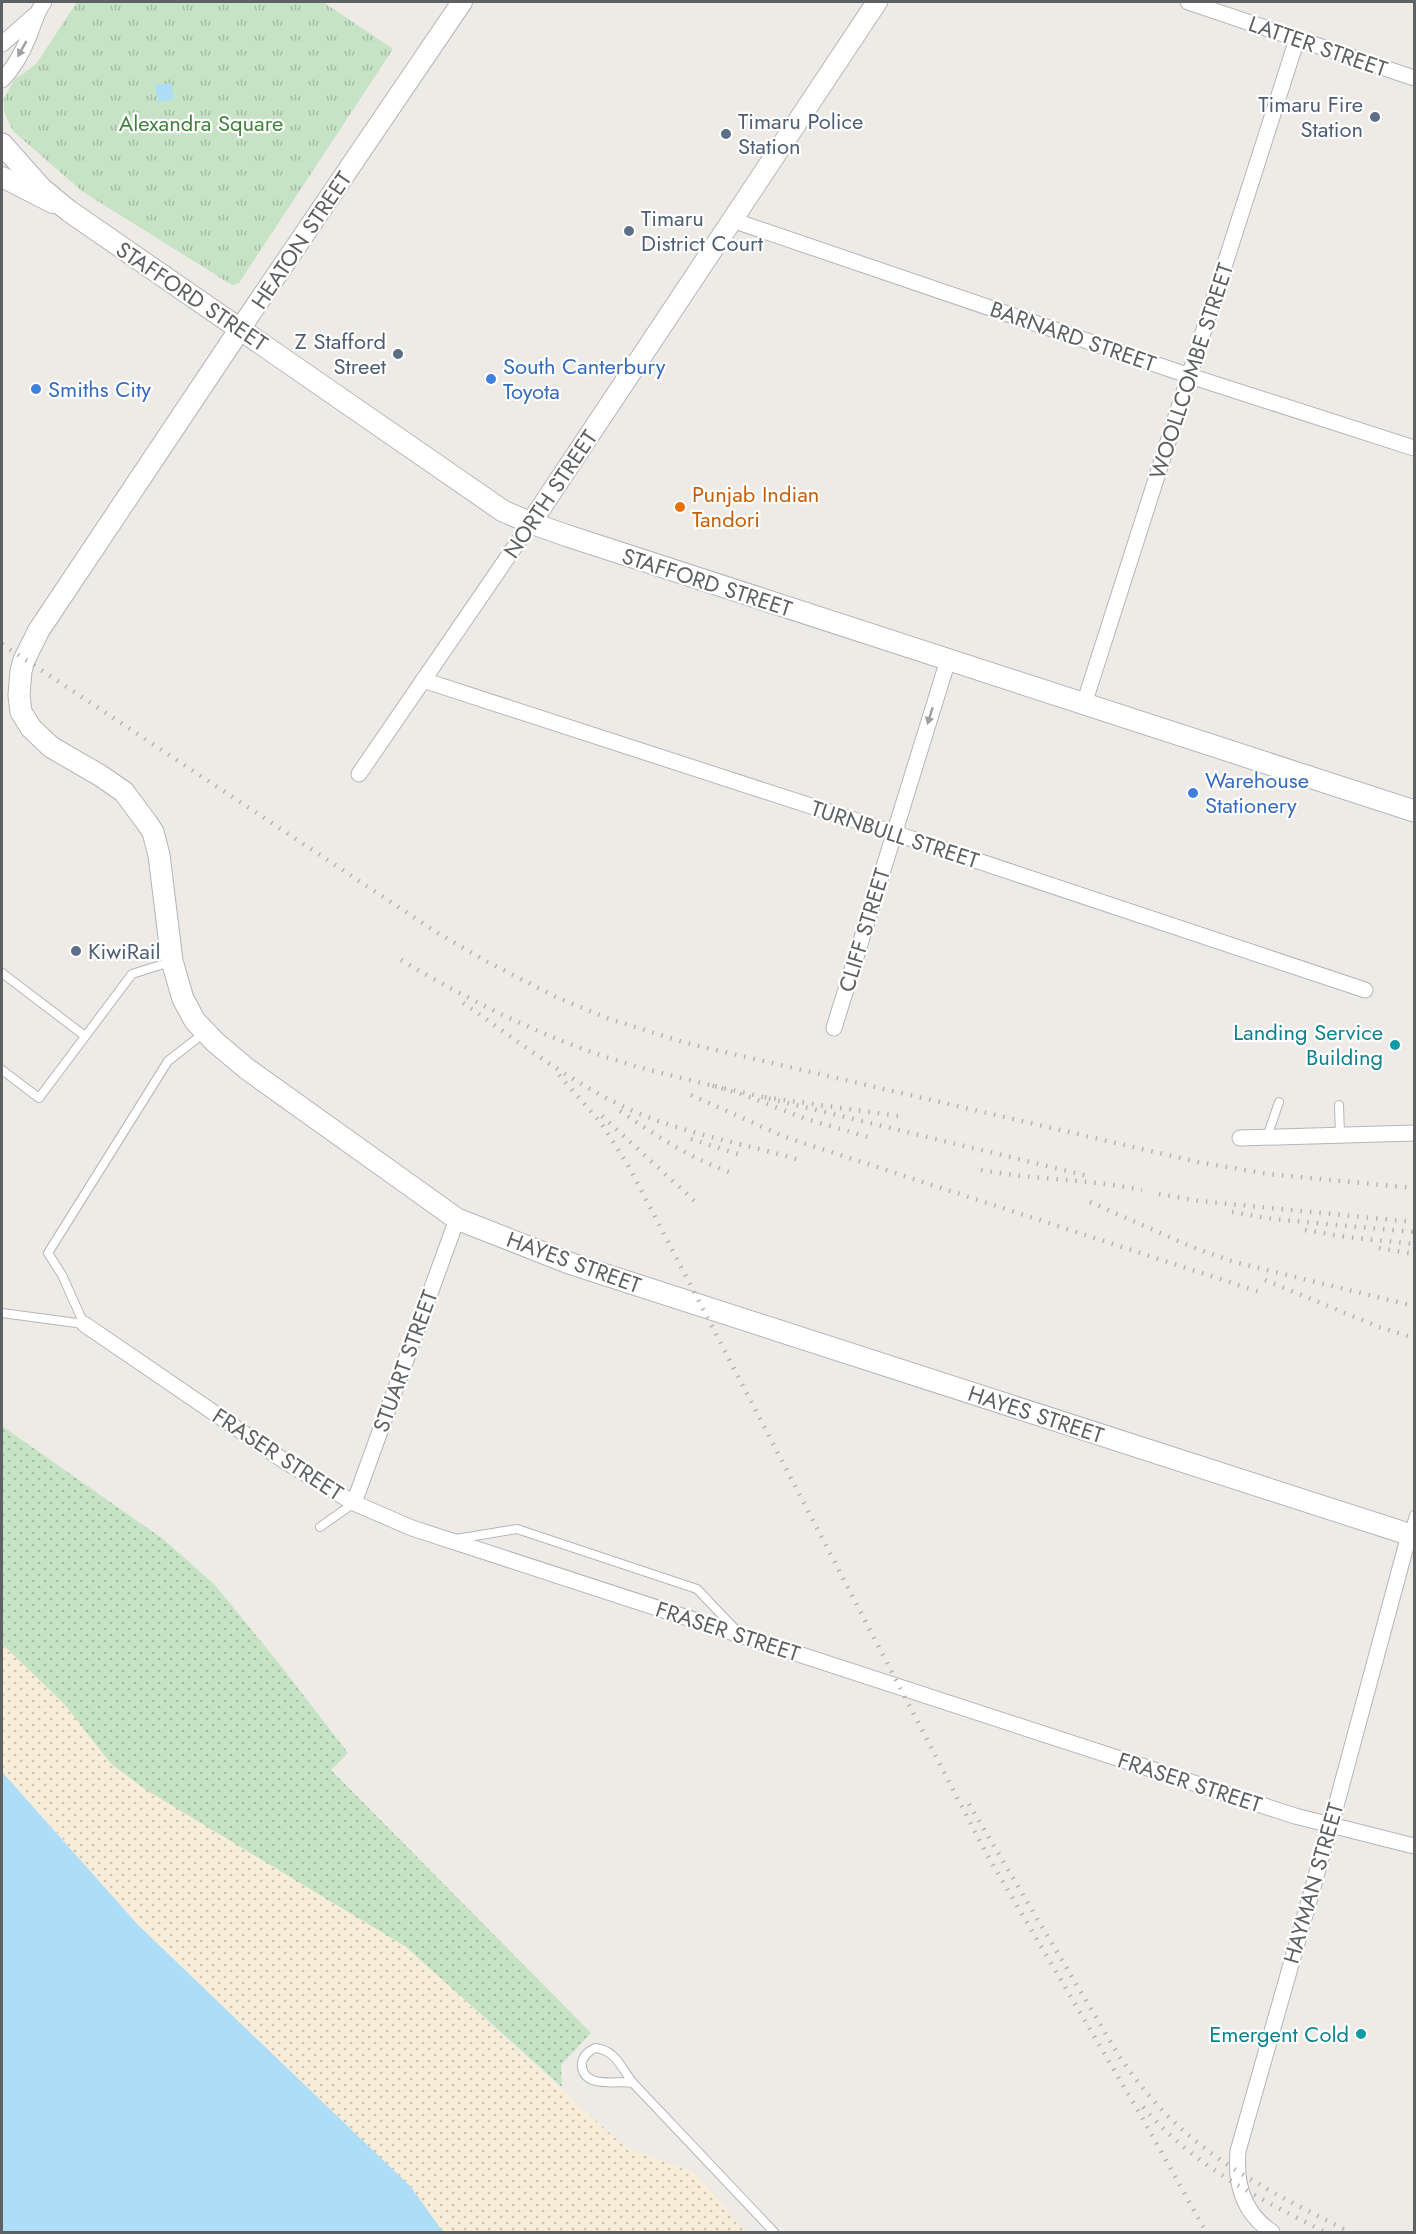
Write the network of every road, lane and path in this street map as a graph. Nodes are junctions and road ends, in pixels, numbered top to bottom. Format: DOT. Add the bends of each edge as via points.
graph roads {
  1 [pos="44,2"];
  2 [pos="462,2"];
  3 [pos="877,2"];
  4 [pos="1188,2"];
  5 [pos="35,15"];
  6 [pos="1297,39"];
  7 [pos="2,44"];
  8 [pos="1414,78"];
  9 [pos="2,80"];
  10 [pos="2,144"];
  11 [pos="2,177"];
  12 [pos="69,211"];
  13 [pos="732,220"];
  14 [pos="240,329"];
  15 [pos="1190,376"];
  16 [pos="1414,448"];
  17 [pos="531,524"];
  18 [pos="24,660"];
  19 [pos="948,660"];
  20 [pos="423,680"];
  21 [pos="1084,704"];
  22 [pos="359,774"];
  23 [pos="1414,811"];
  24 [pos="894,833"];
  25 [pos="172,962"];
  26 [pos="2,973"];
  27 [pos="1365,990"];
  28 [pos="834,1028"];
  29 [pos="205,1032"];
  30 [pos="85,1036"];
  31 [pos="2,1070"];
  32 [pos="1279,1102"];
  33 [pos="1339,1105"];
  34 [pos="1414,1133"];
  35 [pos="1340,1136"];
  36 [pos="1267,1137"];
  37 [pos="1240,1138"];
  38 [pos="457,1218"];
  39 [pos="2,1312"];
  40 [pos="84,1324"];
  41 [pos="354,1503"];
  42 [pos="320,1527"];
  43 [pos="1413,1528"];
  44 [pos="448,1540"];
  45 [pos="742,1636"];
  46 [pos="1330,1825"];
  47 [pos="1414,1846"];
  48 [pos="633,2083"];
  49 [pos="1267,2229"];
  50 [pos="774,2232"];
  1 -- 5 [label="street"];
  2 -- 14 [label="street, HEATON STREET"];
  3 -- 13 [label="street, NORTH STREET"];
  4 -- 6 [label="street, LATTER STREET"];
  5 -- 7 [label="street"];
  5 -- 9 [label="street, one-way" via="29,37"];
  6 -- 8 [label="street, LATTER STREET"];
  6 -- 15 [label="street, WOOLLCOMBE STREET"];
  10 -- 12 [label="main road, STAFFORD STREET" via="41,188"];
  11 -- 12 [label="street"];
  12 -- 14 [label="main road, STAFFORD STREET"];
  13 -- 15 [label="street, BARNARD STREET"];
  13 -- 17 [label="street, NORTH STREET"];
  14 -- 17 [label="main road, STAFFORD STREET" via="495,505"];
  14 -- 18 [label="main road, HEATON STREET" via="39,630"];
  15 -- 16 [label="street, BARNARD STREET"];
  15 -- 21 [label="street, WOOLLCOMBE STREET"];
  17 -- 19 [label="main road, STAFFORD STREET"];
  17 -- 20 [label="street, NORTH STREET"];
  18 -- 25 [label="main road, HAYES STREET" via="20,705 31,728 51,747 124,792 153,832"];
  19 -- 21 [label="main road, STAFFORD STREET"];
  19 -- 24 [label="street, CLIFF STREET, one-way"];
  20 -- 22 [label="street, NORTH STREET"];
  20 -- 24 [label="street, TURNBULL STREET"];
  21 -- 23 [label="main road, STAFFORD STREET"];
  24 -- 27 [label="street, TURNBULL STREET"];
  24 -- 28 [label="street, CLIFF STREET"];
  25 -- 29 [label="main road, HAYES STREET" via="186,1004"];
  25 -- 30 [label="lane" via="132,974"];
  26 -- 30 [label="lane"];
  29 -- 38 [label="main road, HAYES STREET" via="248,1069"];
  29 -- 40 [label="lane" via="168,1061 48,1253"];
  30 -- 31 [label="lane" via="39,1098"];
  32 -- 36 [label="lane"];
  33 -- 35 [label="lane"];
  34 -- 35 [label="street"];
  35 -- 36 [label="street"];
  36 -- 37 [label="street"];
  38 -- 41 [label="street, STUART STREET"];
  38 -- 43 [label="main road, HAYES STREET" via="570,1263"];
  39 -- 40 [label="lane"];
  40 -- 41 [label="street, FRASER STREET" via="286,1462"];
  41 -- 42 [label="lane"];
  41 -- 44 [label="street, FRASER STREET"];
  43 -- 46 [label="street, HAYMAN STREET"];
  44 -- 45 [label="street, FRASER STREET"];
  44 -- 45 [label="lane" via="517,1529 697,1589"];
  45 -- 46 [label="street, FRASER STREET"];
  46 -- 47 [label="street, FRASER STREET"];
  46 -- 49 [label="street, HAYMAN STREET" via="1238,2151 1237,2173 1243,2200"];
  48 -- 48 [label="lane" via="609,2052 594,2048 584,2058 582,2066 592,2080"];
  48 -- 50 [label="lane"];
}
